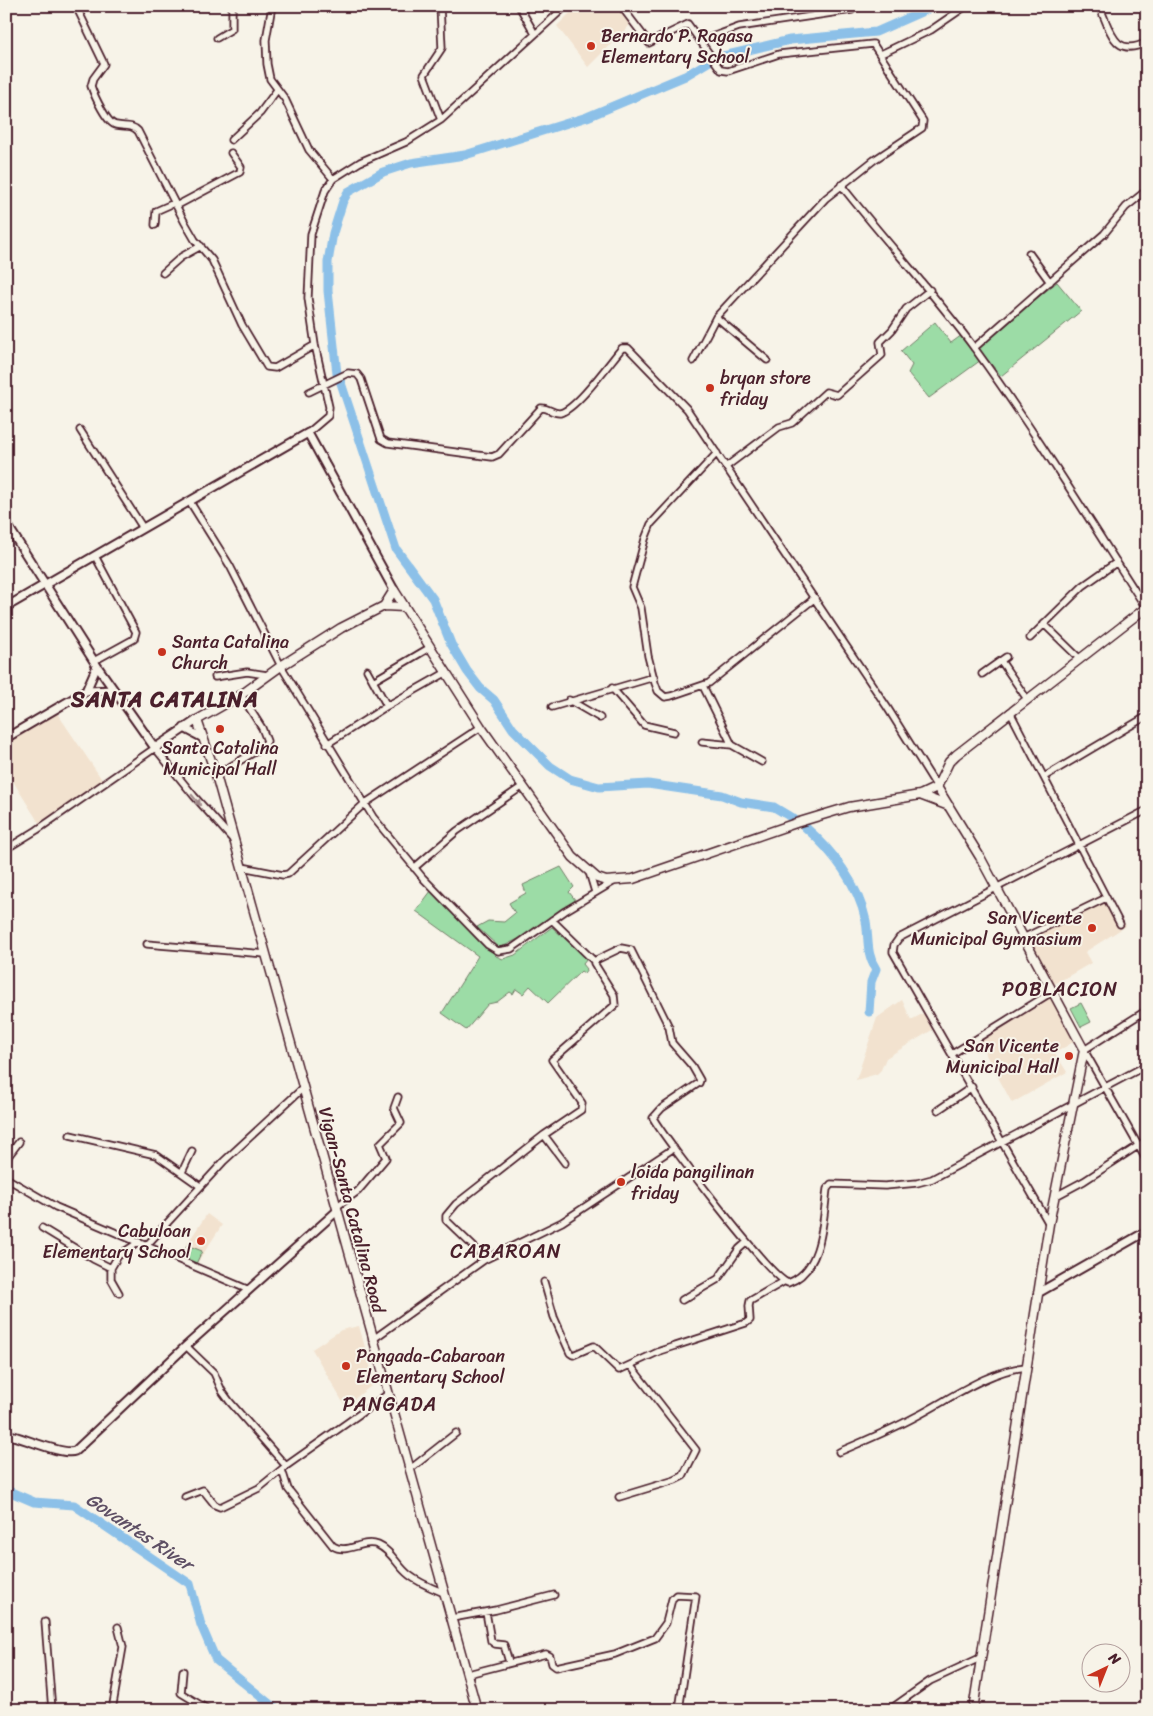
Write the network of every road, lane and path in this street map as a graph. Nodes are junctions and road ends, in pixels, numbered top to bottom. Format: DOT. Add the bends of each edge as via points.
graph roads {
  1 [pos="76,6"];
  2 [pos="232,6"];
  3 [pos="272,6"];
  4 [pos="440,6"];
  5 [pos="519,6"];
  6 [pos="566,6"];
  7 [pos="621,6"];
  8 [pos="966,6"];
  9 [pos="1099,6"];
  10 [pos="852,10"];
  11 [pos="535,34"];
  12 [pos="218,38"];
  13 [pos="701,41"];
  14 [pos="1147,42"];
  15 [pos="881,54"];
  16 [pos="277,90"];
  17 [pos="442,120"];
  18 [pos="231,140"];
  19 [pos="231,153"];
  20 [pos="334,180"];
  21 [pos="841,185"];
  22 [pos="1147,190"];
  23 [pos="175,205"];
  24 [pos="155,224"];
  25 [pos="200,246"];
  26 [pos="1029,253"];
  27 [pos="163,273"];
  28 [pos="1050,282"];
  29 [pos="930,290"];
  30 [pos="716,317"];
  31 [pos="315,345"];
  32 [pos="974,348"];
  33 [pos="767,360"];
  34 [pos="693,361"];
  35 [pos="323,384"];
  36 [pos="309,392"];
  37 [pos="80,430"];
  38 [pos="308,433"];
  39 [pos="717,453"];
  40 [pos="727,466"];
  41 [pos="190,502"];
  42 [pos="8,528"];
  43 [pos="144,528"];
  44 [pos="95,556"];
  45 [pos="1117,562"];
  46 [pos="44,585"];
  47 [pos="394,590"];
  48 [pos="815,598"];
  49 [pos="384,606"];
  50 [pos="6,607"];
  51 [pos="404,607"];
  52 [pos="1147,608"];
  53 [pos="1044,624"];
  54 [pos="1030,638"];
  55 [pos="429,648"];
  56 [pos="1006,657"];
  57 [pos="1080,659"];
  58 [pos="1001,661"];
  59 [pos="96,663"];
  60 [pos="281,666"];
  61 [pos="367,670"];
  62 [pos="447,672"];
  63 [pos="982,674"];
  64 [pos="267,676"];
  65 [pos="215,677"];
  66 [pos="654,677"];
  67 [pos="372,680"];
  68 [pos="703,686"];
  69 [pos="612,688"];
  70 [pos="114,690"];
  71 [pos="86,691"];
  72 [pos="241,695"];
  73 [pos="1027,699"];
  74 [pos="569,700"];
  75 [pos="387,706"];
  76 [pos="552,707"];
  77 [pos="1010,712"];
  78 [pos="1147,716"];
  79 [pos="600,718"];
  80 [pos="197,720"];
  81 [pos="481,727"];
  82 [pos="184,728"];
  83 [pos="674,732"];
  84 [pos="6,738"];
  85 [pos="203,738"];
  86 [pos="702,742"];
  87 [pos="327,744"];
  88 [pos="732,746"];
  89 [pos="155,748"];
  90 [pos="762,762"];
  91 [pos="216,775"];
  92 [pos="1044,777"];
  93 [pos="523,786"];
  94 [pos="937,787"];
  95 [pos="920,795"];
  96 [pos="364,804"];
  97 [pos="949,806"];
  98 [pos="1147,810"];
  99 [pos="235,842"];
  100 [pos="1078,845"];
  101 [pos="6,849"];
  102 [pos="242,867"];
  103 [pos="414,868"];
  104 [pos="589,872"];
  105 [pos="615,881"];
  106 [pos="995,886"];
  107 [pos="595,892"];
  108 [pos="1106,898"];
  109 [pos="552,920"];
  110 [pos="1120,924"];
  111 [pos="1023,938"];
  112 [pos="147,944"];
  113 [pos="266,954"];
  114 [pos="595,962"];
  115 [pos="1052,992"];
  116 [pos="1147,1010"];
  117 [pos="1084,1050"];
  118 [pos="952,1054"];
  119 [pos="1147,1065"];
  120 [pos="972,1087"];
  121 [pos="1107,1087"];
  122 [pos="303,1088"];
  123 [pos="398,1097"];
  124 [pos="1073,1106"];
  125 [pos="938,1110"];
  126 [pos="70,1135"];
  127 [pos="544,1135"];
  128 [pos="1147,1140"];
  129 [pos="1003,1141"];
  130 [pos="19,1142"];
  131 [pos="1138,1146"];
  132 [pos="674,1148"];
  133 [pos="192,1151"];
  134 [pos="6,1159"];
  135 [pos="1147,1161"];
  136 [pos="565,1163"];
  137 [pos="182,1172"];
  138 [pos="6,1178"];
  139 [pos="200,1186"];
  140 [pos="1054,1196"];
  141 [pos="336,1209"];
  142 [pos="1049,1224"];
  143 [pos="42,1228"];
  144 [pos="1147,1231"];
  145 [pos="139,1242"];
  146 [pos="747,1242"];
  147 [pos="147,1245"];
  148 [pos="484,1260"];
  149 [pos="111,1268"];
  150 [pos="544,1282"];
  151 [pos="783,1282"];
  152 [pos="249,1290"];
  153 [pos="118,1293"];
  154 [pos="1038,1293"];
  155 [pos="682,1300"];
  156 [pos="372,1340"];
  157 [pos="186,1346"];
  158 [pos="630,1365"];
  159 [pos="1026,1367"];
  160 [pos="388,1394"];
  161 [pos="456,1433"];
  162 [pos="6,1434"];
  163 [pos="839,1452"];
  164 [pos="284,1468"];
  165 [pos="409,1470"];
  166 [pos="619,1496"];
  167 [pos="185,1497"];
  168 [pos="444,1593"];
  169 [pos="554,1595"];
  170 [pos="486,1612"];
  171 [pos="452,1618"];
  172 [pos="45,1622"];
  173 [pos="118,1627"];
  174 [pos="982,1657"];
  175 [pos="509,1662"];
  176 [pos="183,1670"];
  177 [pos="468,1674"];
  178 [pos="197,1702"];
  179 [pos="52,1710"];
  180 [pos="112,1710"];
  181 [pos="195,1710"];
  182 [pos="209,1710"];
  183 [pos="477,1710"];
  184 [pos="679,1710"];
  185 [pos="889,1710"];
  186 [pos="973,1710"];
  1 -- 23 [label="street" via="104,64 90,83 92,90 109,122 138,131"];
  2 -- 12 [label="street" via="232,29"];
  3 -- 16 [label="street" via="266,56 270,79"];
  4 -- 17 [label="street" via="442,48 424,75"];
  5 -- 11 [label="street"];
  6 -- 11 [label="street"];
  7 -- 13 [label="street" via="649,43 686,24"];
  8 -- 15 [label="street" via="932,30"];
  9 -- 14 [label="street" via="1112,35 1124,48"];
  10 -- 13 [label="street" via="739,27"];
  11 -- 17 [label="street"];
  13 -- 15 [label="street" via="721,70 728,71 779,54 846,48 870,42"];
  15 -- 21 [label="street" via="923,125"];
  16 -- 18 [label="street" via="260,113"];
  16 -- 20 [label="street" via="285,99 309,150"];
  17 -- 20 [label="street" via="406,142 370,157"];
  19 -- 23 [label="street" via="242,167 240,172"];
  20 -- 31 [label="street" via="322,200 311,234 308,298"];
  21 -- 29 [label="street"];
  21 -- 30 [label="street" via="768,257"];
  22 -- 28 [label="street"];
  23 -- 24 [label="street" via="156,211"];
  23 -- 25 [label="street"];
  25 -- 27 [label="street" via="180,257"];
  25 -- 31 [label="street" via="212,260 242,325 267,368 275,368"];
  26 -- 28 [label="street"];
  28 -- 32 [label="street"];
  29 -- 32 [label="street"];
  29 -- 40 [label="street" via="906,309 880,342 882,355 837,395 826,392 792,423 779,427"];
  30 -- 33 [label="street"];
  30 -- 34 [label="street"];
  31 -- 35 [label="street"];
  32 -- 45 [label="street" via="1097,527"];
  35 -- 36 [label="street"];
  35 -- 38 [label="street" via="328,416"];
  35 -- 39 [label="street" via="348,373 357,374 380,438 384,441 485,458 499,454 542,408 557,413 565,410 624,347 681,400"];
  37 -- 43 [label="street"];
  38 -- 41 [label="street"];
  38 -- 47 [label="street"];
  39 -- 40 [label="street"];
  39 -- 66 [label="street" via="655,520 645,539 632,590 641,608"];
  40 -- 48 [label="street"];
  41 -- 43 [label="street"];
  41 -- 60 [label="street" via="230,566"];
  42 -- 46 [label="street"];
  43 -- 44 [label="street"];
  44 -- 46 [label="street"];
  44 -- 59 [label="street" via="136,632 134,639"];
  45 -- 52 [label="street"];
  45 -- 53 [label="street" via="1083,586"];
  46 -- 50 [label="street"];
  46 -- 59 [label="street"];
  47 -- 49 [label="main road"];
  47 -- 51 [label="main road"];
  48 -- 68 [label="street" via="720,676"];
  48 -- 94 [label="street"];
  49 -- 51 [label="main road"];
  49 -- 60 [label="main road" via="341,628"];
  51 -- 55 [label="main road"];
  52 -- 57 [label="main road"];
  53 -- 54 [label="street"];
  53 -- 57 [label="street"];
  55 -- 62 [label="main road"];
  55 -- 67 [label="street"];
  56 -- 58 [label="street"];
  57 -- 73 [label="main road"];
  58 -- 63 [label="street"];
  58 -- 73 [label="street"];
  59 -- 70 [label="street"];
  59 -- 71 [label="street"];
  60 -- 64 [label="main road"];
  60 -- 87 [label="street"];
  61 -- 67 [label="street"];
  62 -- 75 [label="street"];
  62 -- 81 [label="main road"];
  64 -- 65 [label="street" via="247,672"];
  64 -- 72 [label="main road"];
  66 -- 68 [label="street" via="658,691 665,697"];
  66 -- 69 [label="street"];
  67 -- 75 [label="street"];
  68 -- 88 [label="street"];
  69 -- 74 [label="street"];
  69 -- 83 [label="street" via="644,725"];
  70 -- 71 [label="street"];
  70 -- 89 [label="street"];
  71 -- 84 [label="street"];
  72 -- 80 [label="main road"];
  72 -- 91 [label="street" via="267,741 263,747"];
  73 -- 77 [label="main road"];
  74 -- 76 [label="street"];
  74 -- 79 [label="street"];
  75 -- 87 [label="street"];
  77 -- 92 [label="street"];
  77 -- 94 [label="main road" via="951,760"];
  78 -- 92 [label="street"];
  80 -- 82 [label="street"];
  80 -- 85 [label="main road, Vigan-Santa Catalina Road"];
  81 -- 93 [label="main road"];
  81 -- 96 [label="street"];
  82 -- 85 [label="street"];
  82 -- 89 [label="street"];
  85 -- 91 [label="main road, Vigan-Santa Catalina Road"];
  86 -- 88 [label="street"];
  87 -- 96 [label="street"];
  88 -- 90 [label="street"];
  89 -- 99 [label="street, one-way"];
  89 -- 101 [label="street"];
  91 -- 99 [label="main road, Vigan-Santa Catalina Road"];
  92 -- 100 [label="street"];
  93 -- 103 [label="street" via="457,832"];
  93 -- 104 [label="main road" via="573,857"];
  94 -- 95 [label="main road"];
  94 -- 97 [label="main road"];
  95 -- 97 [label="main road"];
  95 -- 105 [label="main road" via="849,807 633,879"];
  96 -- 102 [label="street" via="288,874"];
  96 -- 103 [label="street"];
  97 -- 106 [label="main road"];
  98 -- 100 [label="street"];
  99 -- 102 [label="main road, Vigan-Santa Catalina Road"];
  100 -- 106 [label="street"];
  100 -- 108 [label="street"];
  102 -- 113 [label="main road, Vigan-Santa Catalina Road"];
  103 -- 109 [label="street" via="494,949 511,949"];
  104 -- 105 [label="main road" via="597,878"];
  104 -- 107 [label="street"];
  105 -- 107 [label="street"];
  106 -- 111 [label="main road"];
  106 -- 118 [label="street" via="898,938 894,945 893,952"];
  107 -- 109 [label="street"];
  108 -- 110 [label="street"];
  108 -- 111 [label="street"];
  109 -- 114 [label="street"];
  111 -- 115 [label="main road"];
  112 -- 113 [label="street"];
  113 -- 122 [label="main road, Vigan-Santa Catalina Road"];
  114 -- 127 [label="street" via="594,966 616,1002 552,1060 582,1103 582,1108"];
  114 -- 132 [label="street" via="621,948 631,950 669,1027 672,1043 700,1080 654,1116"];
  115 -- 117 [label="main road"];
  115 -- 118 [label="street"];
  116 -- 117 [label="street"];
  117 -- 121 [label="street"];
  117 -- 124 [label="main road"];
  118 -- 120 [label="street"];
  119 -- 121 [label="street"];
  120 -- 125 [label="street"];
  120 -- 129 [label="street"];
  121 -- 124 [label="street"];
  121 -- 131 [label="street"];
  122 -- 139 [label="street"];
  122 -- 141 [label="main road, Vigan-Santa Catalina Road"];
  123 -- 141 [label="street" via="394,1108 401,1123 380,1144 386,1158 358,1191"];
  124 -- 129 [label="street"];
  124 -- 140 [label="main road"];
  126 -- 137 [label="street" via="151,1153"];
  127 -- 136 [label="street"];
  127 -- 148 [label="street" via="456,1204 446,1216 446,1220"];
  128 -- 131 [label="street"];
  129 -- 142 [label="street"];
  129 -- 151 [label="street" via="950,1171 917,1184 831,1184 815,1256 792,1282"];
  130 -- 134 [label="street"];
  131 -- 135 [label="street"];
  131 -- 140 [label="street"];
  132 -- 146 [label="street"];
  132 -- 148 [label="street" via="562,1222"];
  133 -- 137 [label="street"];
  137 -- 139 [label="street"];
  138 -- 145 [label="street" via="56,1207"];
  139 -- 147 [label="street"];
  140 -- 142 [label="main road"];
  141 -- 152 [label="street"];
  141 -- 156 [label="main road, Vigan-Santa Catalina Road"];
  142 -- 154 [label="main road"];
  143 -- 149 [label="street"];
  144 -- 154 [label="street"];
  145 -- 147 [label="street"];
  145 -- 149 [label="street" via="118,1256"];
  146 -- 151 [label="street"];
  146 -- 155 [label="street" via="739,1248 718,1279"];
  147 -- 152 [label="street"];
  148 -- 156 [label="street"];
  149 -- 153 [label="street" via="111,1279"];
  150 -- 158 [label="street" via="570,1354 594,1346 616,1369"];
  151 -- 158 [label="street" via="750,1301 750,1320 746,1323 660,1351"];
  152 -- 157 [label="street"];
  154 -- 159 [label="main road"];
  156 -- 160 [label="main road, Vigan-Santa Catalina Road"];
  157 -- 162 [label="street" via="75,1451 62,1452"];
  157 -- 164 [label="street" via="214,1373 230,1402"];
  158 -- 166 [label="street" via="696,1450 684,1476"];
  159 -- 163 [label="street" via="990,1378"];
  159 -- 174 [label="main road"];
  160 -- 164 [label="street"];
  160 -- 165 [label="main road, Vigan-Santa Catalina Road"];
  161 -- 165 [label="street"];
  164 -- 167 [label="street" via="259,1488 220,1507 203,1490"];
  164 -- 168 [label="street" via="288,1489 333,1546 342,1550 364,1543 379,1546 390,1553 409,1575"];
  165 -- 168 [label="main road, Vigan-Santa Catalina Road"];
  168 -- 171 [label="main road, Vigan-Santa Catalina Road"];
  169 -- 170 [label="street"];
  170 -- 171 [label="street"];
  170 -- 175 [label="street" via="491,1641 504,1645"];
  171 -- 177 [label="main road, Vigan-Santa Catalina Road"];
  172 -- 179 [label="street"];
  173 -- 180 [label="street" via="122,1653"];
  174 -- 185 [label="street" via="930,1681"];
  174 -- 186 [label="main road"];
  175 -- 177 [label="street"];
  175 -- 184 [label="street" via="548,1654 556,1667 630,1648 655,1638 666,1623 676,1595 696,1596"];
  176 -- 178 [label="street" via="181,1693"];
  177 -- 183 [label="main road, Vigan-Santa Catalina Road"];
  178 -- 181 [label="street"];
  178 -- 182 [label="street"];
}
